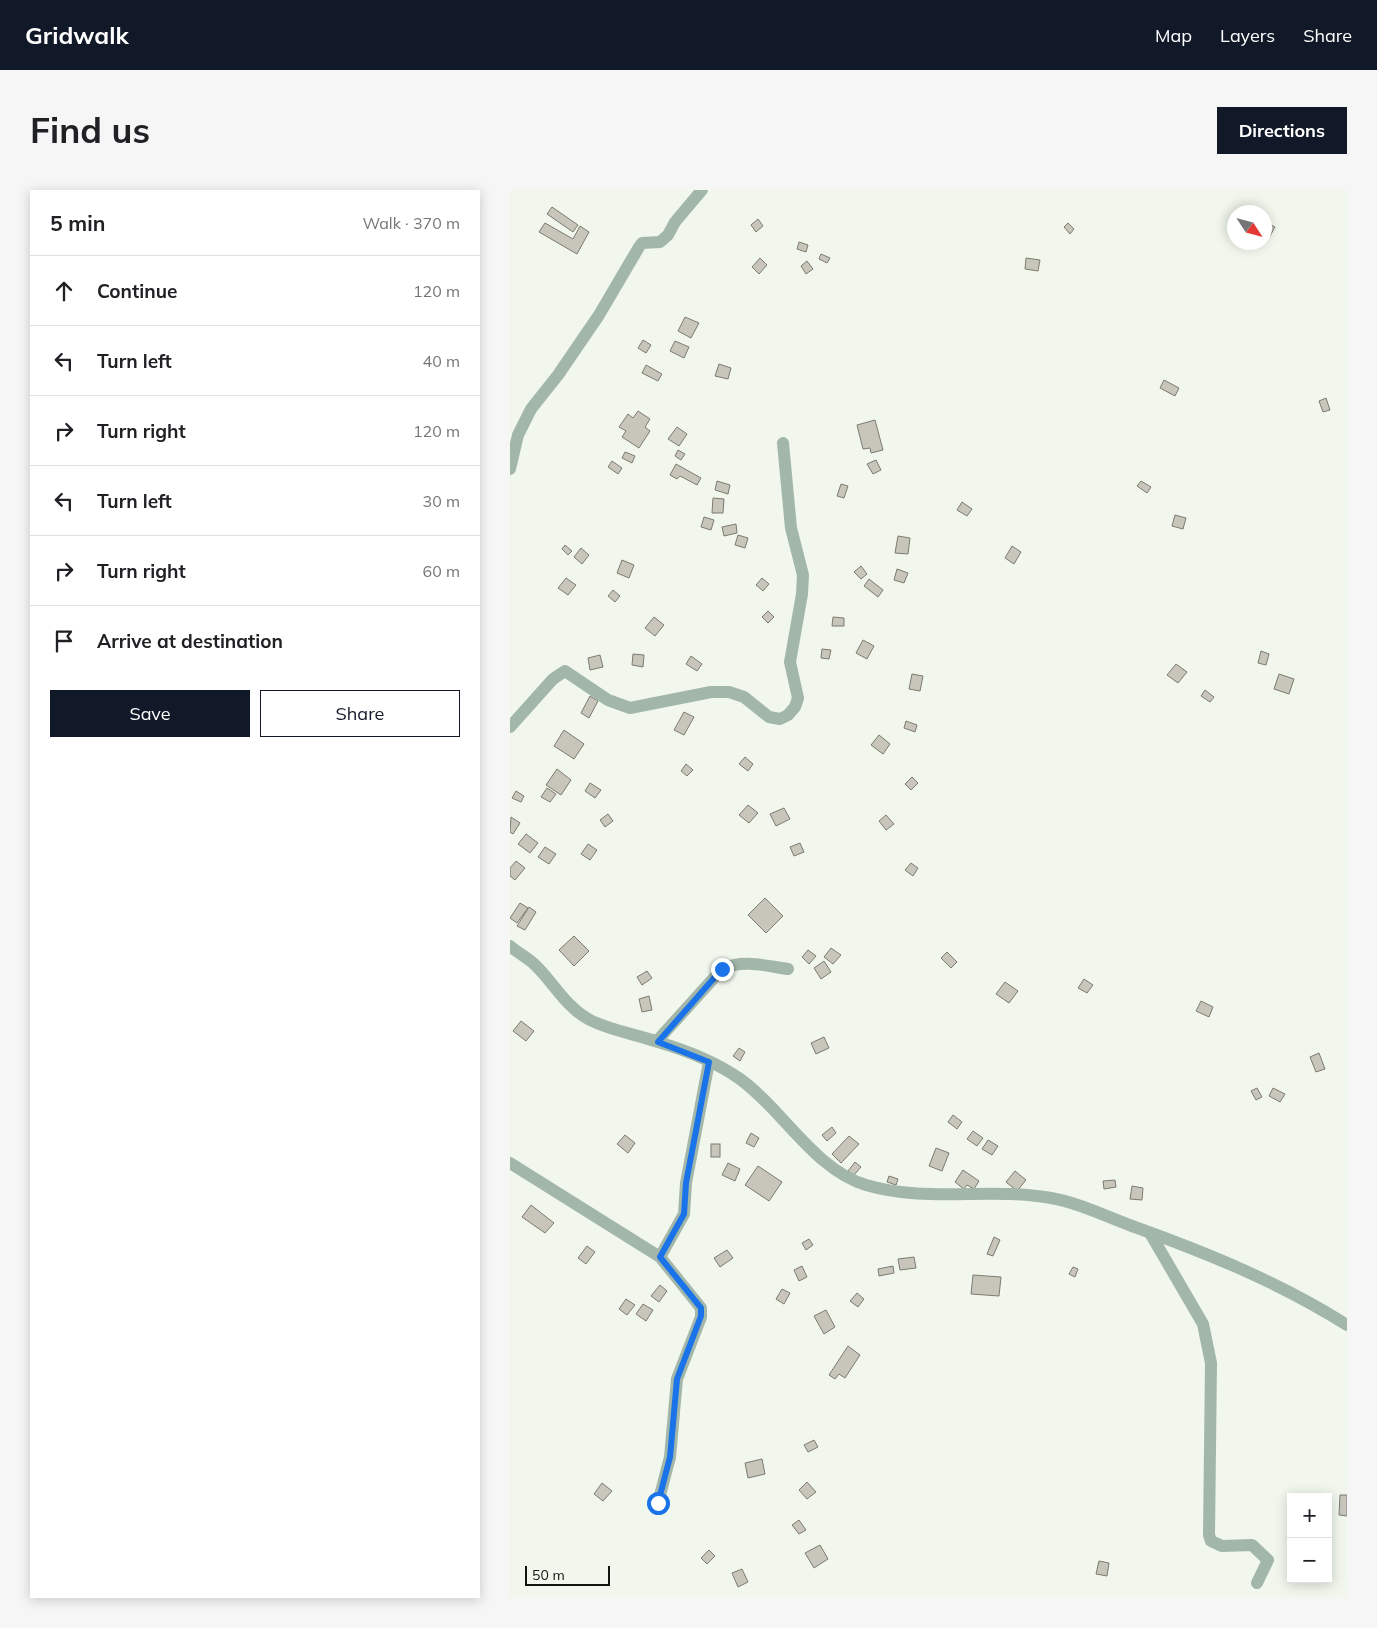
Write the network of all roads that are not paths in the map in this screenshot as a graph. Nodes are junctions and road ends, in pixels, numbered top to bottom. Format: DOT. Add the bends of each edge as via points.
graph roads {
  1 [pos="702,190"];
  2 [pos="783,443"];
  3 [pos="510,469"];
  4 [pos="510,727"];
  5 [pos="510,946"];
  6 [pos="788,969"];
  7 [pos="658,1042"];
  8 [pos="709,1062"];
  9 [pos="510,1162"];
  10 [pos="1150,1233"];
  11 [pos="660,1257"];
  12 [pos="1347,1325"];
  13 [pos="658,1503"];
  14 [pos="1257,1582"];
  1 -- 3 [label="street" via="668,235 660,242 642,243 639,247 599,315 531,409 518,435"];
  2 -- 4 [label="street" via="791,528 803,575 790,662 798,698 788,715 780,719 769,717 744,697 729,692 711,692 630,708 608,700 564,671"];
  5 -- 7 [label="street" via="534,964 567,1002 587,1018 610,1029"];
  6 -- 7 [label="street" via="732,964 722,969"];
  7 -- 8 [label="street"];
  8 -- 10 [label="street" via="740,1080 840,1173 865,1185 899,1191 1051,1198 1073,1203"];
  8 -- 11 [label="street" via="686,1183 684,1214"];
  9 -- 11 [label="street"];
  10 -- 12 [label="street" via="1250,1272 1314,1304"];
  10 -- 14 [label="street" via="1203,1324 1211,1363 1209,1535 1211,1540 1222,1546 1252,1545 1268,1560"];
  11 -- 13 [label="street" via="701,1308 701,1316 677,1379 670,1457"];
}
